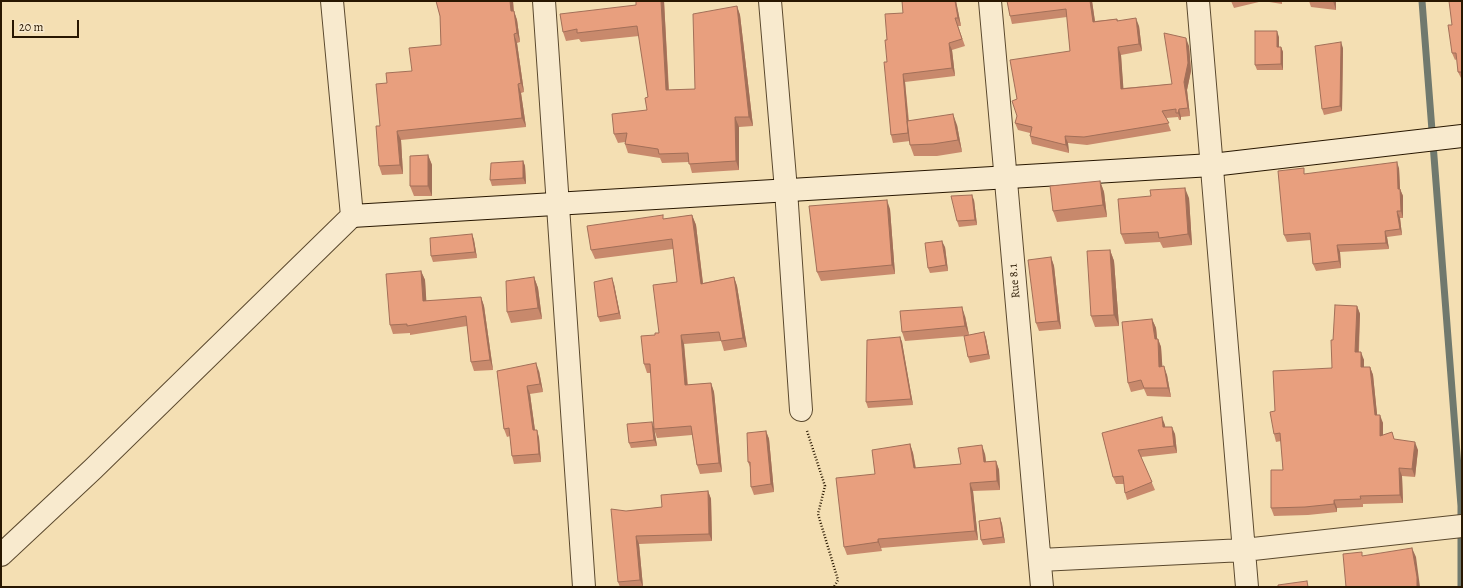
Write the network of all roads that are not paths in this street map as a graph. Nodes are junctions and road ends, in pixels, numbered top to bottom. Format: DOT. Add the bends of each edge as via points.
graph roads {
  1 [pos="332,1"];
  2 [pos="544,1"];
  3 [pos="770,1"];
  4 [pos="990,1"];
  5 [pos="1198,1"];
  6 [pos="1462,136"];
  7 [pos="1212,165"];
  8 [pos="1006,177"];
  9 [pos="786,190"];
  10 [pos="559,204"];
  11 [pos="352,216"];
  12 [pos="801,410"];
  13 [pos="1462,526"];
  14 [pos="1244,550"];
  15 [pos="1,555"];
  16 [pos="1040,560"];
  17 [pos="584,587"];
  18 [pos="1042,587"];
  19 [pos="1247,587"];
  1 -- 11 [label="street"];
  2 -- 10 [label="street"];
  3 -- 9 [label="street"];
  4 -- 8 [label="street, Rue 8.1"];
  5 -- 7 [label="street"];
  6 -- 7 [label="street"];
  7 -- 8 [label="street"];
  7 -- 14 [label="street"];
  8 -- 9 [label="street"];
  8 -- 16 [label="street, Rue 8.1"];
  9 -- 10 [label="street"];
  9 -- 12 [label="street"];
  10 -- 11 [label="street"];
  10 -- 17 [label="street"];
  11 -- 15 [label="street" via="93,470"];
  13 -- 14 [label="street"];
  14 -- 16 [label="street"];
  14 -- 19 [label="street"];
  16 -- 18 [label="street, Rue 8.1"];
}
